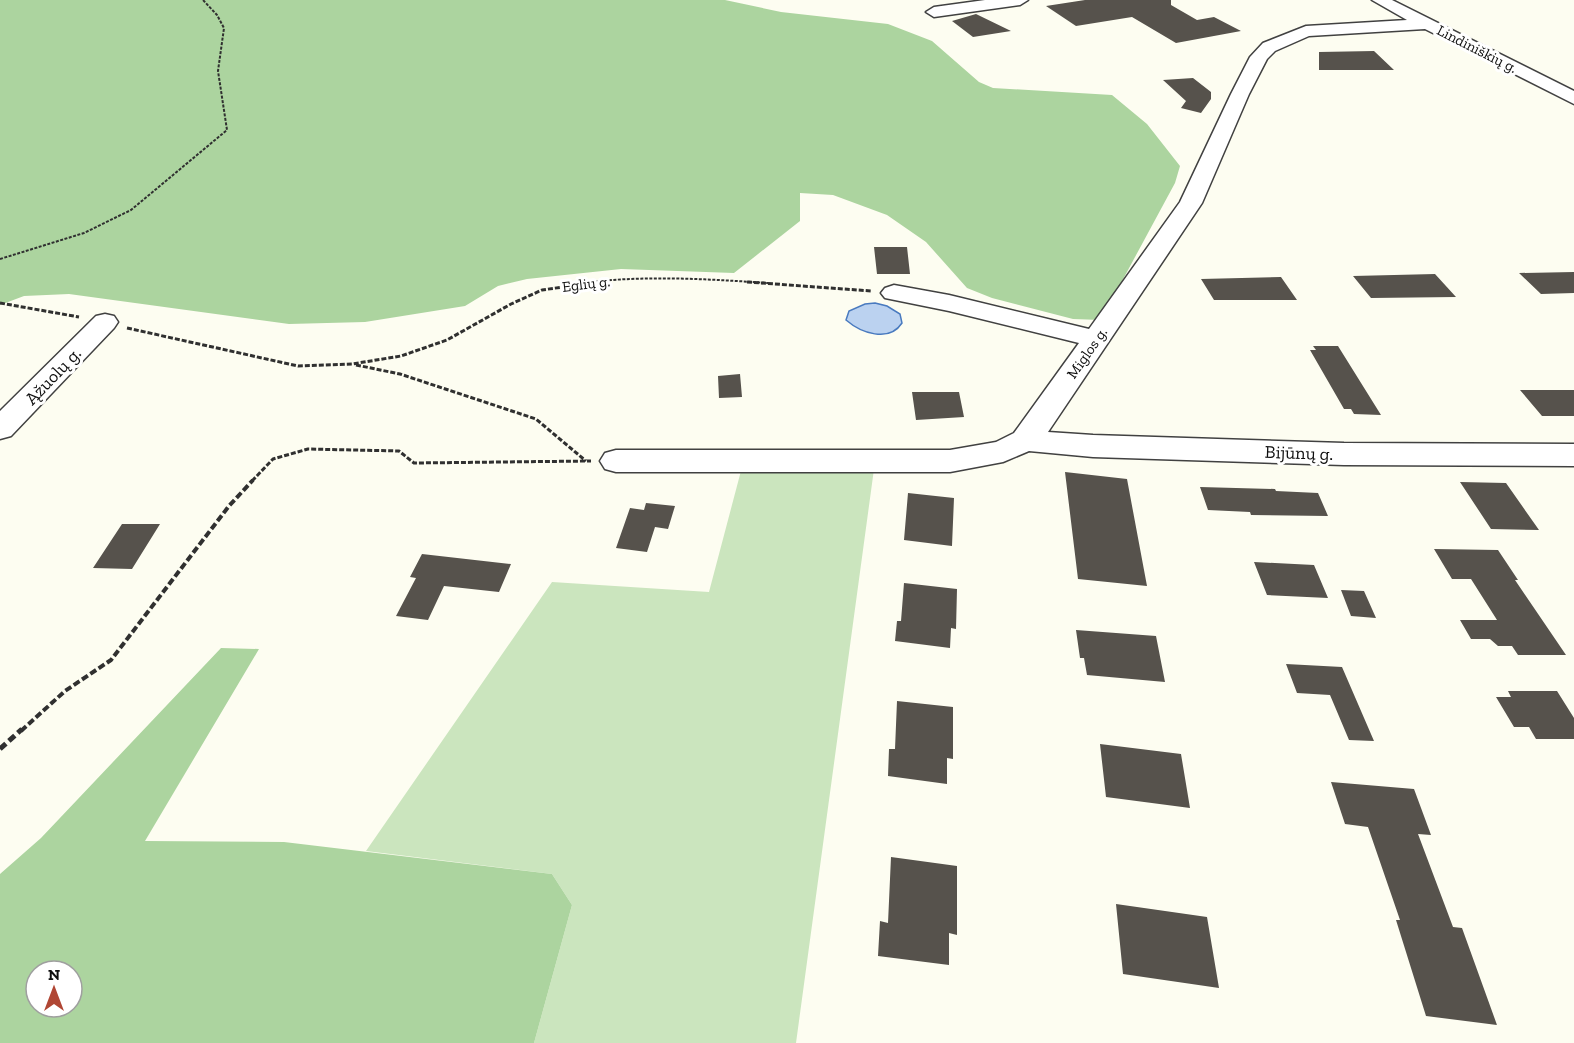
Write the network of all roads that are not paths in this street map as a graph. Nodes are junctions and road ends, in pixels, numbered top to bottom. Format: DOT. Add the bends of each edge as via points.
graph roads {
  1 [pos="1020,0"];
  2 [pos="1384,2"];
  3 [pos="934,12"];
  4 [pos="1422,12"];
  5 [pos="1574,98"];
  6 [pos="894,293"];
  7 [pos="98,320"];
  8 [pos="1095,339"];
  9 [pos="0,429"];
  10 [pos="1025,440"];
  11 [pos="1574,455"];
  12 [pos="615,461"];
  1 -- 3 [label="street"];
  2 -- 4 [label="street, Lindiniškių g."];
  2 -- 4 [label="street"];
  4 -- 5 [label="street, Lindiniškių g."];
  4 -- 8 [label="street, Miglos g." via="1306,31 1284,39 1259,57 1191,203"];
  6 -- 8 [label="street"];
  7 -- 9 [label="street, Ąžuolų g."];
  8 -- 10 [label="street, Miglos g."];
  10 -- 11 [label="street, Bijūnų g." via="1093,446 1344,454"];
  10 -- 12 [label="street, Miglos g." via="1003,451 950,461"];
}
